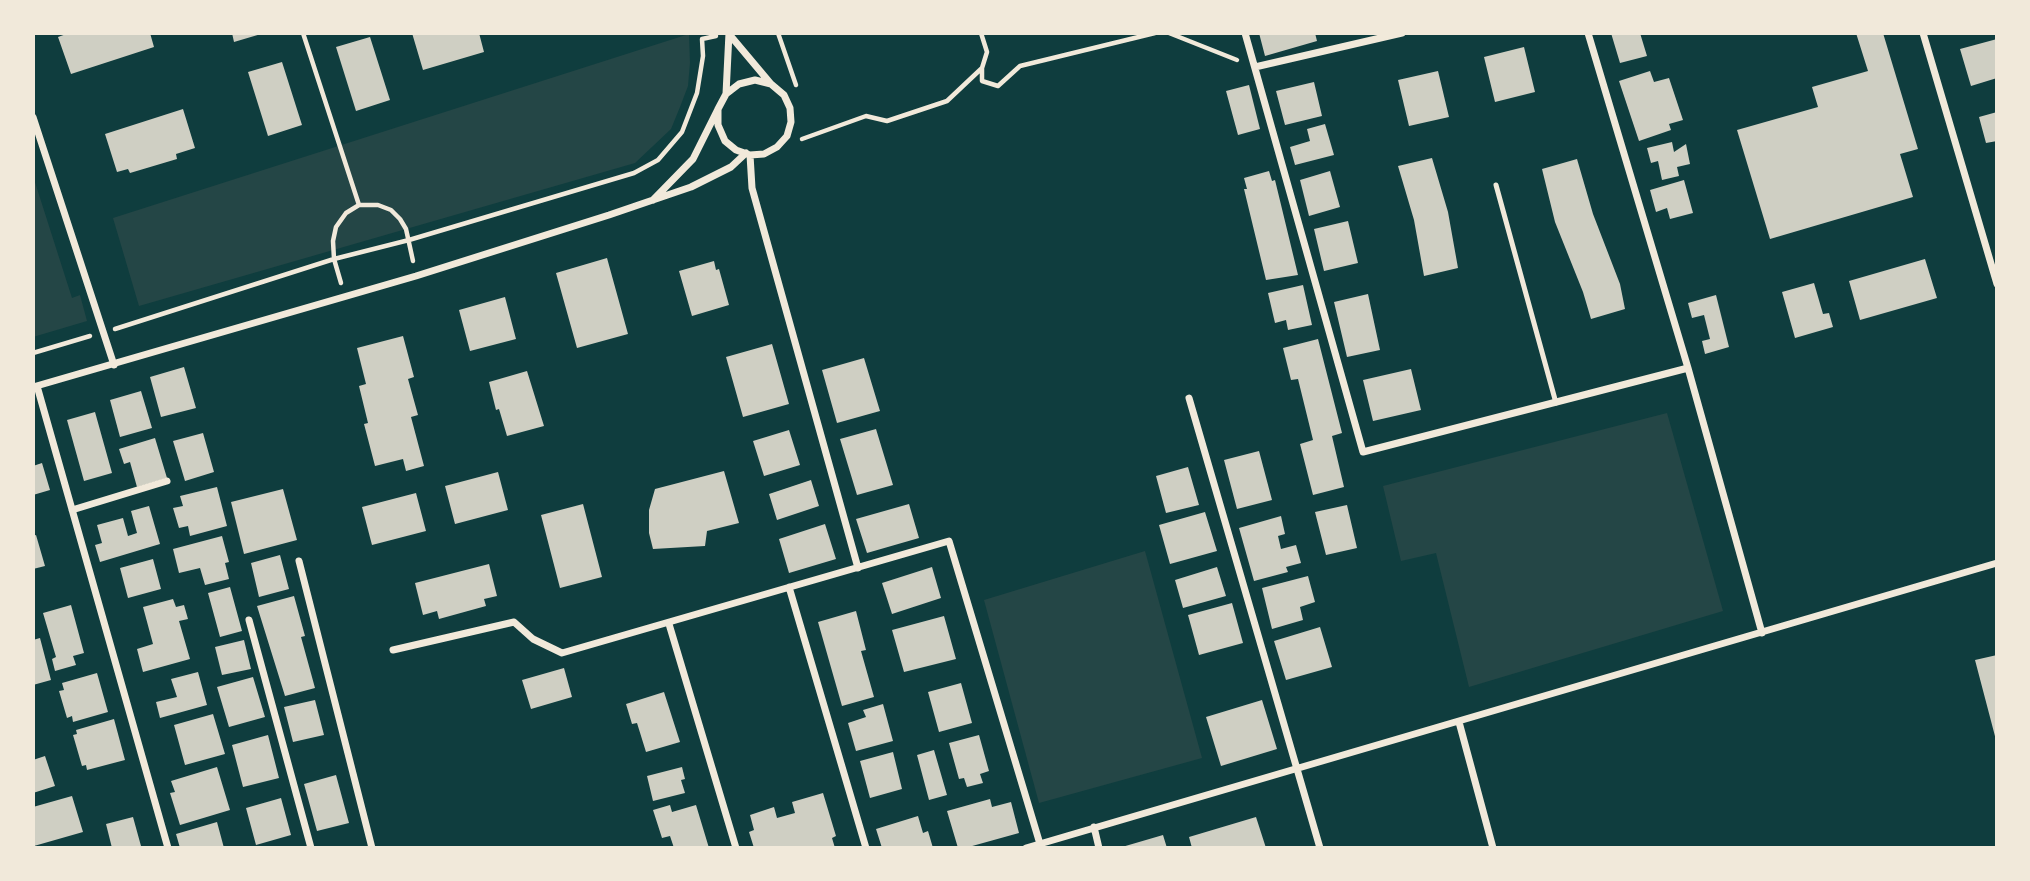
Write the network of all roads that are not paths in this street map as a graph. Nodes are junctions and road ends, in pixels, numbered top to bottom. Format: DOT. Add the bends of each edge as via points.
graph roads {
  1 [pos="729,33"];
  2 [pos="1245,33"];
  3 [pos="1402,33"];
  4 [pos="1588,33"];
  5 [pos="1923,33"];
  6 [pos="1255,67"];
  7 [pos="771,84"];
  8 [pos="726,94"];
  9 [pos="718,109"];
  10 [pos="33,117"];
  11 [pos="748,154"];
  12 [pos="1496,185"];
  13 [pos="652,201"];
  14 [pos="1997,284"];
  15 [pos="114,365"];
  16 [pos="1688,368"];
  17 [pos="35,387"];
  18 [pos="1189,398"];
  19 [pos="1556,402"];
  20 [pos="167,481"];
  21 [pos="72,510"];
  22 [pos="299,561"];
  23 [pos="1997,563"];
  24 [pos="858,568"];
  25 [pos="789,587"];
  26 [pos="249,620"];
  27 [pos="669,624"];
  28 [pos="1762,632"];
  29 [pos="393,650"];
  30 [pos="1459,722"];
  31 [pos="1298,767"];
  32 [pos="1094,827"];
  33 [pos="1040,844"];
  34 [pos="168,848"];
  35 [pos="311,848"];
  36 [pos="372,848"];
  37 [pos="736,848"];
  38 [pos="866,848"];
  39 [pos="1026,848"];
  40 [pos="1099,848"];
  41 [pos="1320,848"];
  42 [pos="1493,848"];
  1 -- 7 [label="street"];
  1 -- 8 [label="street"];
  2 -- 6 [label="street"];
  3 -- 6 [label="street"];
  4 -- 16 [label="street"];
  5 -- 14 [label="street"];
  6 -- 19 [label="street" via="1363,452"];
  7 -- 8 [label="street" via="755,80 738,84"];
  7 -- 11 [label="street" via="790,108 787,136 764,154"];
  8 -- 9 [label="street"];
  9 -- 11 [label="street" via="725,141"];
  9 -- 13 [label="street" via="693,159"];
  10 -- 15 [label="street"];
  11 -- 13 [label="street" via="691,187"];
  11 -- 24 [label="street" via="752,188"];
  12 -- 19 [label="lane"];
  13 -- 15 [label="street"];
  15 -- 17 [label="street"];
  16 -- 19 [label="street"];
  16 -- 28 [label="street"];
  17 -- 21 [label="street"];
  18 -- 31 [label="street"];
  20 -- 21 [label="street"];
  21 -- 34 [label="street"];
  22 -- 36 [label="street"];
  23 -- 28 [label="street"];
  24 -- 25 [label="street"];
  24 -- 33 [label="street" via="949,541"];
  25 -- 27 [label="street"];
  25 -- 38 [label="street"];
  26 -- 35 [label="street"];
  27 -- 29 [label="street" via="562,653 533,639 514,622"];
  27 -- 37 [label="street"];
  28 -- 30 [label="street"];
  30 -- 31 [label="street"];
  30 -- 42 [label="street"];
  31 -- 32 [label="street"];
  31 -- 41 [label="street"];
  32 -- 33 [label="street"];
  32 -- 40 [label="street"];
  33 -- 39 [label="street"];
}
